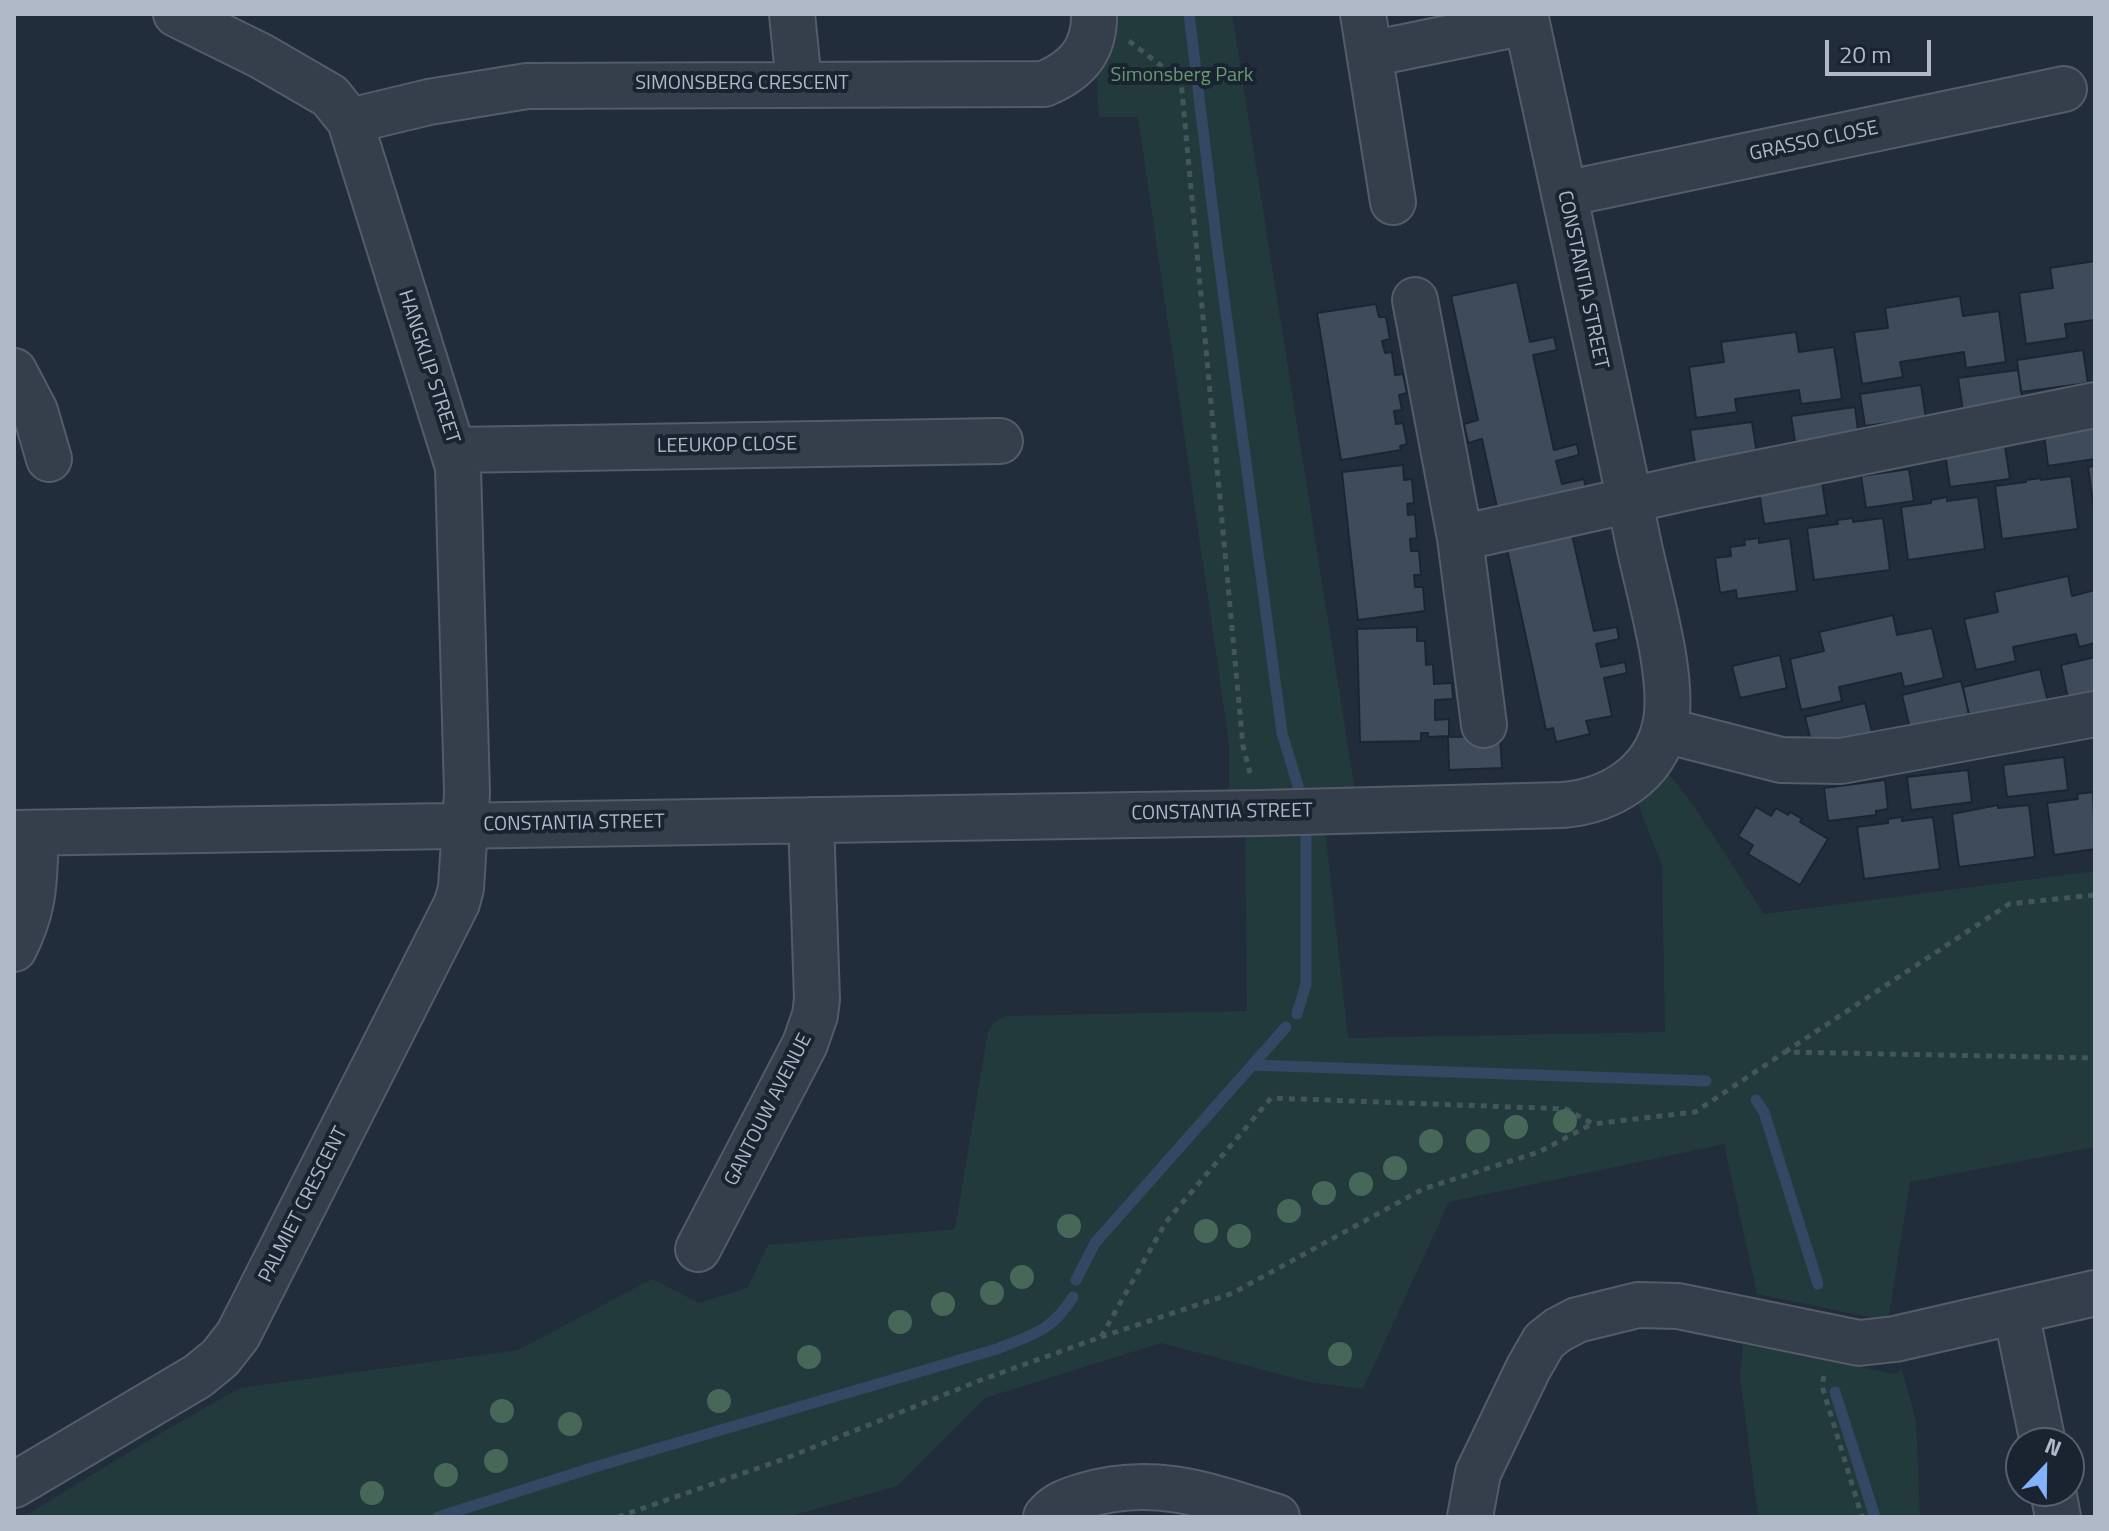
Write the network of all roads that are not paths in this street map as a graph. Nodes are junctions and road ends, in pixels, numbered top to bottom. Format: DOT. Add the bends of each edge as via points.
graph roads {
  1 [pos="176,14"];
  2 [pos="792,14"];
  3 [pos="1094,14"];
  4 [pos="1526,18"];
  5 [pos="1366,34"];
  6 [pos="799,84"];
  7 [pos="2064,89"];
  8 [pos="350,121"];
  9 [pos="1564,194"];
  10 [pos="1393,202"];
  11 [pos="1415,300"];
  12 [pos="14,371"];
  13 [pos="2095,405"];
  14 [pos="1000,441"];
  15 [pos="455,450"];
  16 [pos="49,459"];
  17 [pos="1630,500"];
  18 [pos="1460,538"];
  19 [pos="2095,714"];
  20 [pos="1484,725"];
  21 [pos="1664,730"];
  22 [pos="811,820"];
  23 [pos="465,826"];
  24 [pos="25,833"];
  25 [pos="14,949"];
  26 [pos="698,1249"];
  27 [pos="2095,1293"];
  28 [pos="2016,1312"];
  29 [pos="2040,1427"];
  30 [pos="14,1485"];
  31 [pos="1046,1517"];
  32 [pos="1277,1517"];
  33 [pos="1470,1517"];
  1 -- 8 [label="street, HANGKLIP STREET" via="330,96"];
  2 -- 6 [label="street"];
  3 -- 6 [label="street, SIMONSBERG CRESCENT" via="1085,55 1061,77 1044,84"];
  4 -- 5 [label="street"];
  4 -- 9 [label="street, CONSTANTIA STREET"];
  5 -- 10 [label="street"];
  6 -- 8 [label="street, SIMONSBERG CRESCENT" via="527,86"];
  7 -- 9 [label="street, GRASSO CLOSE"];
  8 -- 15 [label="street, HANGKLIP STREET"];
  9 -- 17 [label="street, CONSTANTIA STREET"];
  11 -- 18 [label="street"];
  12 -- 16 [label="street" via="35,411"];
  13 -- 17 [label="street"];
  14 -- 15 [label="street, LEEUKOP CLOSE"];
  15 -- 23 [label="street, HANGKLIP STREET" via="460,484"];
  17 -- 18 [label="street"];
  17 -- 21 [label="street, CONSTANTIA STREET" via="1666,675"];
  18 -- 20 [label="street"];
  19 -- 21 [label="street" via="1841,761 1781,760"];
  21 -- 22 [label="street, CONSTANTIA STREET" via="1635,777 1583,803"];
  22 -- 23 [label="street, CONSTANTIA STREET"];
  22 -- 26 [label="street, GANTOUW AVENUE" via="815,1015 805,1044"];
  23 -- 24 [label="street, CONSTANTIA STREET"];
  23 -- 30 [label="street, PALMIET CRESCENT" via="457,903 238,1335 198,1376"];
  24 -- 25 [label="street" via="33,899"];
  27 -- 28 [label="street"];
  28 -- 29 [label="street"];
  28 -- 33 [label="street" via="1859,1343 1678,1306 1638,1305 1577,1320 1544,1341 1528,1369 1478,1473"];
  31 -- 32 [label="street" via="1063,1502 1136,1485 1180,1489"];
}
